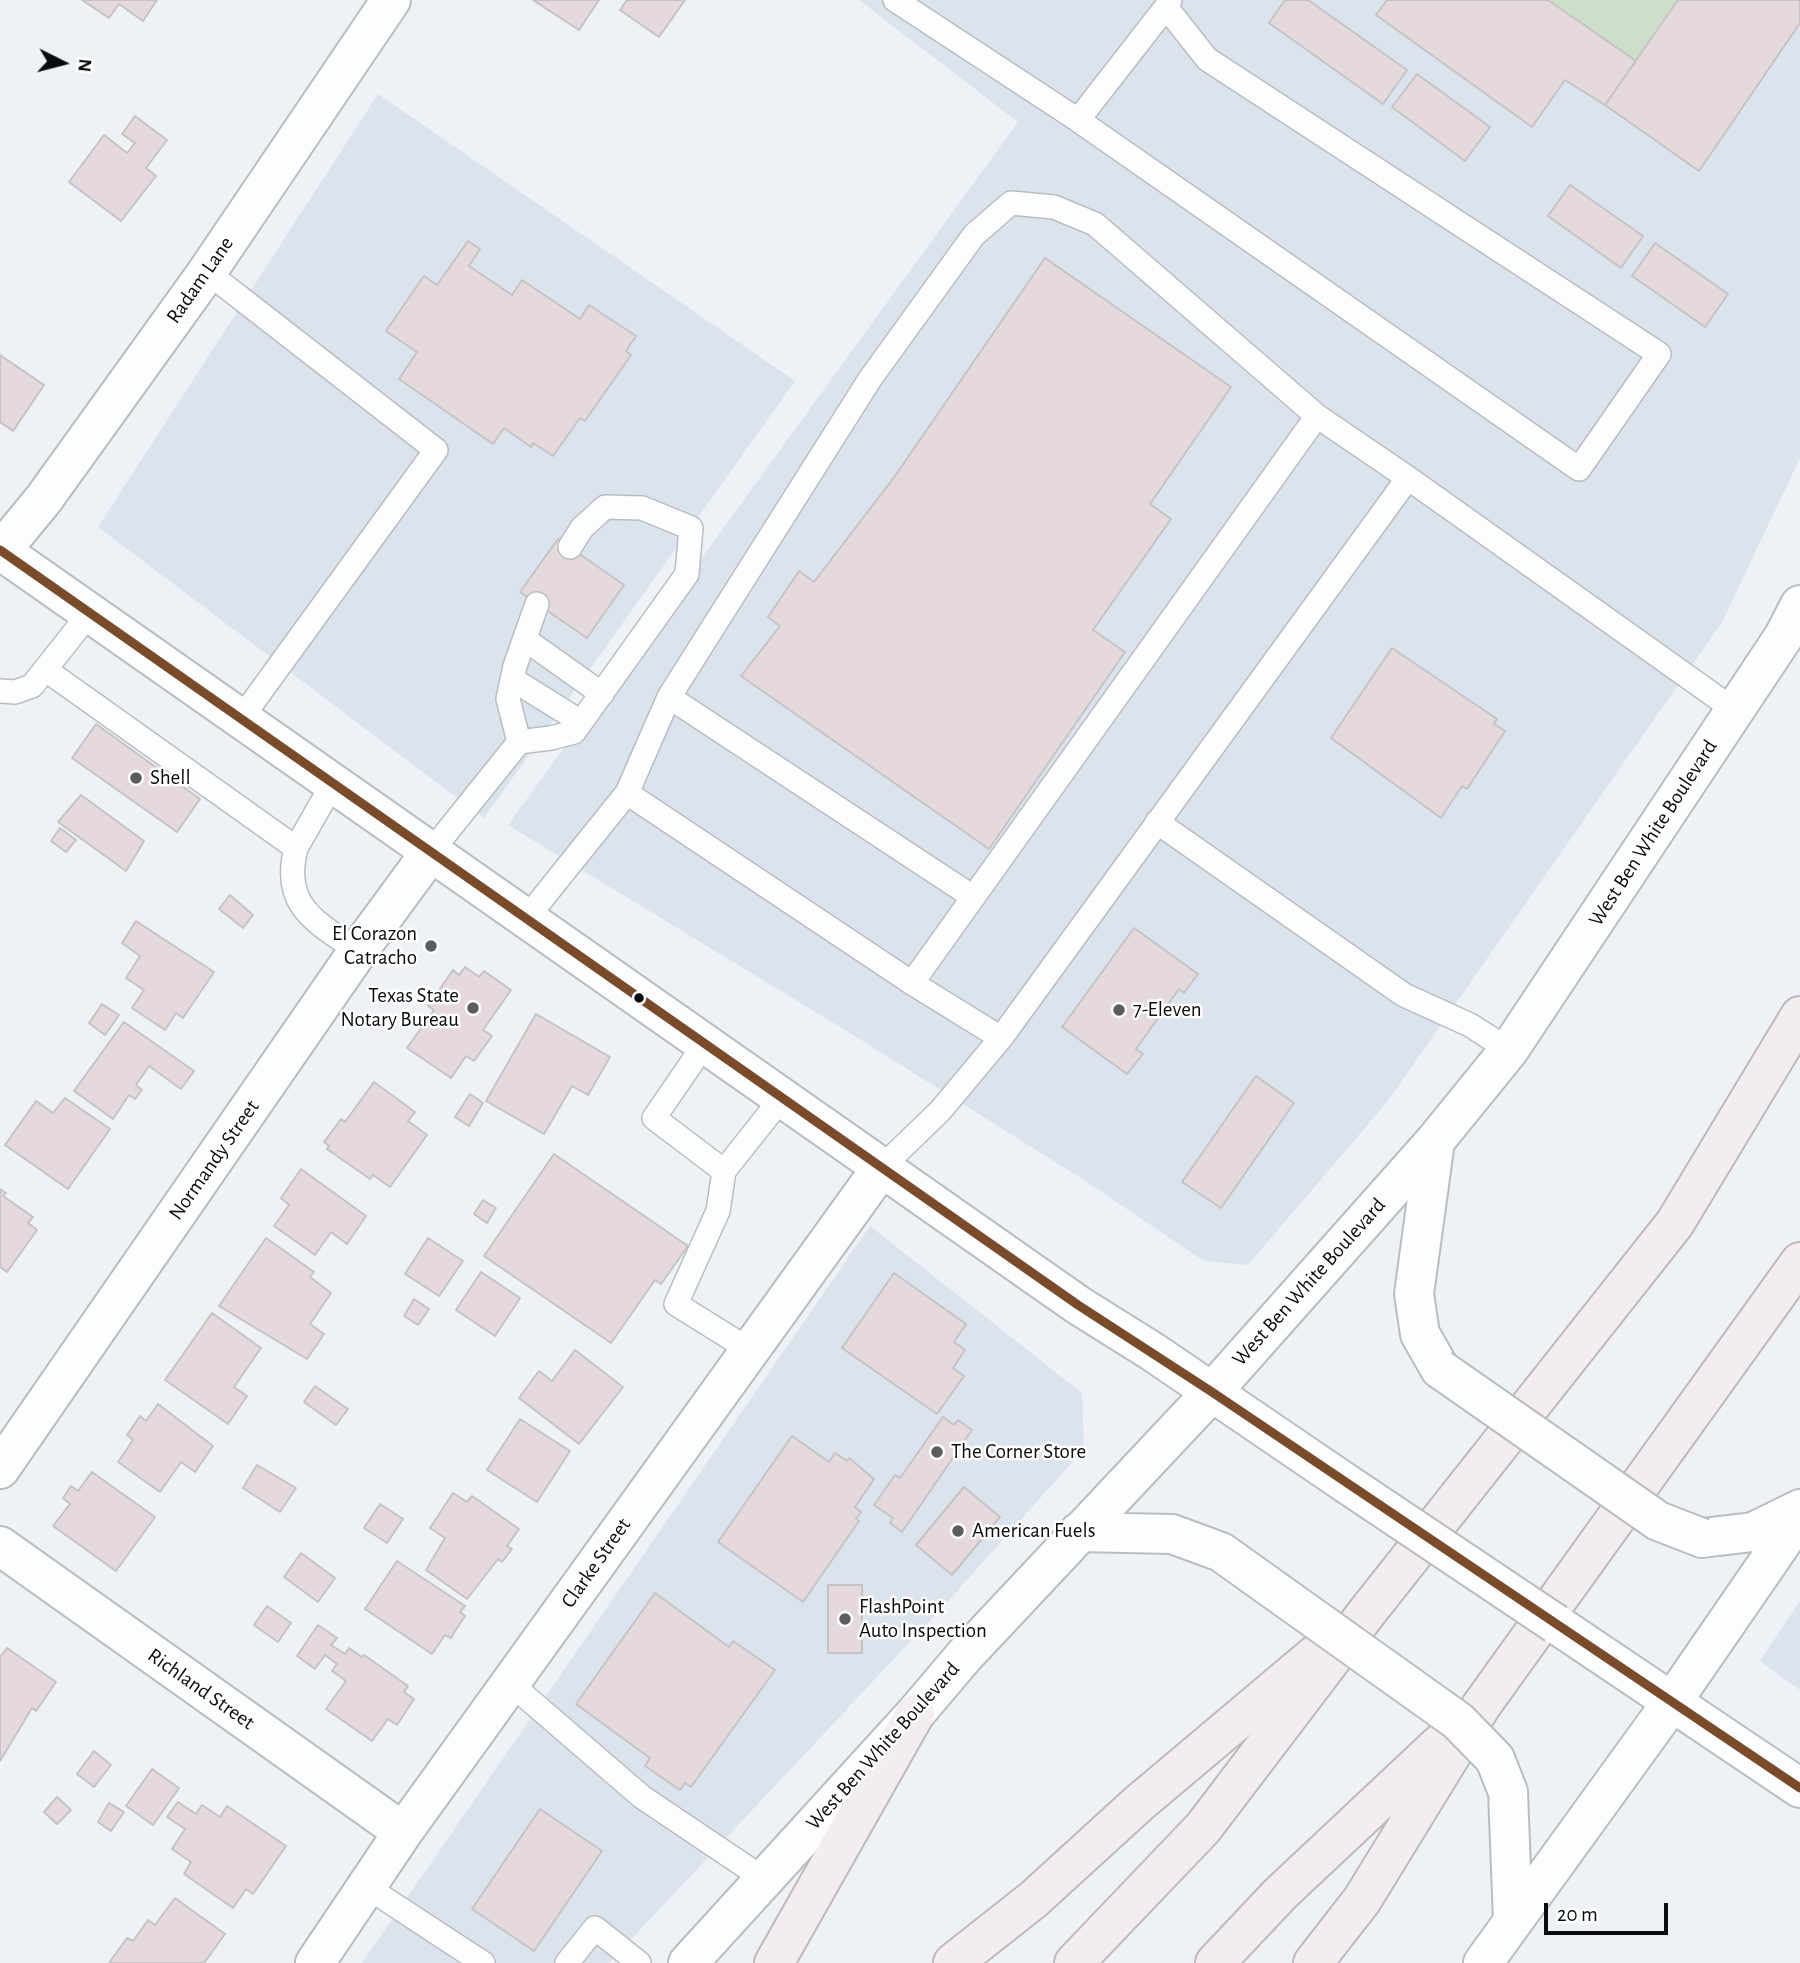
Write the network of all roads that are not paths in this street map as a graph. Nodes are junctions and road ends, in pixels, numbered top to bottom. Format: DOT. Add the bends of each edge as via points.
graph roads {
  1 [pos="391,0"];
  2 [pos="895,0"];
  3 [pos="1168,4"];
  4 [pos="1079,120"];
  5 [pos="207,272"];
  6 [pos="1317,416"];
  7 [pos="1408,478"];
  8 [pos="570,547"];
  9 [pos="0,551"];
  10 [pos="537,604"];
  11 [pos="1800,605"];
  12 [pos="89,614"];
  13 [pos="526,640"];
  14 [pos="46,670"];
  15 [pos="512,679"];
  16 [pos="0,691"];
  17 [pos="602,694"];
  18 [pos="669,697"];
  19 [pos="1734,709"];
  20 [pos="240,720"];
  21 [pos="581,722"];
  22 [pos="519,742"];
  23 [pos="332,785"];
  24 [pos="627,793"];
  25 [pos="1157,822"];
  26 [pos="296,848"];
  27 [pos="430,853"];
  28 [pos="973,897"];
  29 [pos="525,920"];
  30 [pos="358,951"];
  31 [pos="912,983"];
  32 [pos="1800,1016"];
  33 [pos="1001,1038"];
  34 [pos="704,1045"];
  35 [pos="1509,1050"];
  36 [pos="781,1099"];
  37 [pos="1434,1141"];
  38 [pos="882,1167"];
  39 [pos="724,1171"];
  40 [pos="1800,1262"];
  41 [pos="748,1349"];
  42 [pos="1212,1392"];
  43 [pos="0,1469"];
  44 [pos="1800,1509"];
  45 [pos="1800,1516"];
  46 [pos="1079,1532"];
  47 [pos="0,1546"];
  48 [pos="1368,1611"];
  49 [pos="511,1684"];
  50 [pos="1672,1702"];
  51 [pos="1481,1706"];
  52 [pos="915,1714"];
  53 [pos="1800,1788"];
  54 [pos="402,1832"];
  55 [pos="764,1879"];
  56 [pos="367,1887"];
  57 [pos="1513,1921"];
  58 [pos="315,1963"];
  59 [pos="483,1963"];
  60 [pos="568,1963"];
  61 [pos="639,1963"];
  62 [pos="688,1963"];
  63 [pos="774,1963"];
  64 [pos="953,1963"];
  65 [pos="1074,1963"];
  66 [pos="1215,1963"];
  67 [pos="1312,1963"];
  68 [pos="1483,1963"];
  1 -- 5 [label="main road, Radam Lane"];
  2 -- 4 [label="lane"];
  3 -- 4 [label="lane"];
  3 -- 4 [label="lane" via="1207,59 1659,354 1579,469"];
  5 -- 9 [label="main road, Radam Lane" via="43,500"];
  5 -- 20 [label="lane" via="436,450"];
  6 -- 7 [label="lane"];
  6 -- 18 [label="lane" via="1095,224 1054,207 1011,203 974,235 870,379"];
  6 -- 28 [label="lane"];
  7 -- 19 [label="lane"];
  7 -- 25 [label="lane"];
  8 -- 17 [label="lane" via="605,507 642,508 691,528 687,574"];
  9 -- 12 [label="main road"];
  10 -- 13 [label="lane"];
  11 -- 19 [label="main road, West Ben White Boulevard"];
  12 -- 14 [label="lane"];
  12 -- 20 [label="main road"];
  13 -- 15 [label="lane"];
  13 -- 17 [label="lane"];
  14 -- 16 [label="lane" via="32,686"];
  14 -- 26 [label="lane"];
  15 -- 21 [label="lane"];
  15 -- 22 [label="lane" via="508,699"];
  17 -- 21 [label="lane"];
  18 -- 24 [label="lane"];
  18 -- 28 [label="lane"];
  19 -- 35 [label="main road, West Ben White Boulevard"];
  20 -- 23 [label="main road"];
  21 -- 22 [label="lane" via="574,732"];
  22 -- 27 [label="lane"];
  23 -- 26 [label="lane"];
  23 -- 27 [label="main road"];
  24 -- 29 [label="lane"];
  24 -- 31 [label="lane"];
  25 -- 33 [label="lane"];
  25 -- 35 [label="lane" via="1404,995 1470,1025"];
  26 -- 30 [label="lane" via="291,867 297,901"];
  27 -- 29 [label="main road"];
  27 -- 30 [label="main road, Normandy Street"];
  28 -- 31 [label="lane"];
  29 -- 34 [label="main road"];
  30 -- 43 [label="main road, Normandy Street"];
  31 -- 33 [label="lane"];
  32 -- 48 [label="highway" via="1675,1223"];
  33 -- 38 [label="lane" via="940,1111"];
  34 -- 36 [label="main road"];
  34 -- 39 [label="lane" via="654,1118"];
  35 -- 37 [label="main road, West Ben White Boulevard"];
  36 -- 38 [label="main road"];
  36 -- 39 [label="lane"];
  37 -- 42 [label="main road, West Ben White Boulevard"];
  37 -- 44 [label="main road, bridge" via="1414,1294 1420,1334 1440,1369 1658,1521 1702,1538 1753,1532"];
  38 -- 41 [label="main road, Clarke Street"];
  38 -- 42 [label="main road" via="1078,1306"];
  39 -- 41 [label="lane" via="718,1211 676,1304"];
  40 -- 51 [label="highway"];
  41 -- 49 [label="main road, Clarke Street"];
  42 -- 46 [label="main road, West Ben White Boulevard"];
  42 -- 50 [label="main road, bridge"];
  45 -- 50 [label="main road"];
  46 -- 52 [label="main road, West Ben White Boulevard"];
  46 -- 57 [label="main road, bridge" via="1171,1534 1221,1552 1458,1721 1494,1759 1508,1792"];
  47 -- 54 [label="main road, Richland Street"];
  48 -- 64 [label="highway" via="1138,1804 1034,1899"];
  48 -- 65 [label="highway" via="1203,1828"];
  49 -- 54 [label="main road, Clarke Street"];
  49 -- 55 [label="lane" via="642,1797"];
  50 -- 53 [label="main road"];
  50 -- 57 [label="main road"];
  51 -- 66 [label="highway" via="1280,1894"];
  51 -- 67 [label="highway" via="1362,1900"];
  52 -- 55 [label="main road, West Ben White Boulevard"];
  52 -- 63 [label="highway"];
  54 -- 56 [label="main road, Clarke Street"];
  55 -- 62 [label="main road, West Ben White Boulevard"];
  56 -- 58 [label="main road, Clarke Street"];
  56 -- 59 [label="lane"];
  57 -- 68 [label="main road"];
  60 -- 61 [label="lane" via="595,1928"];
}
